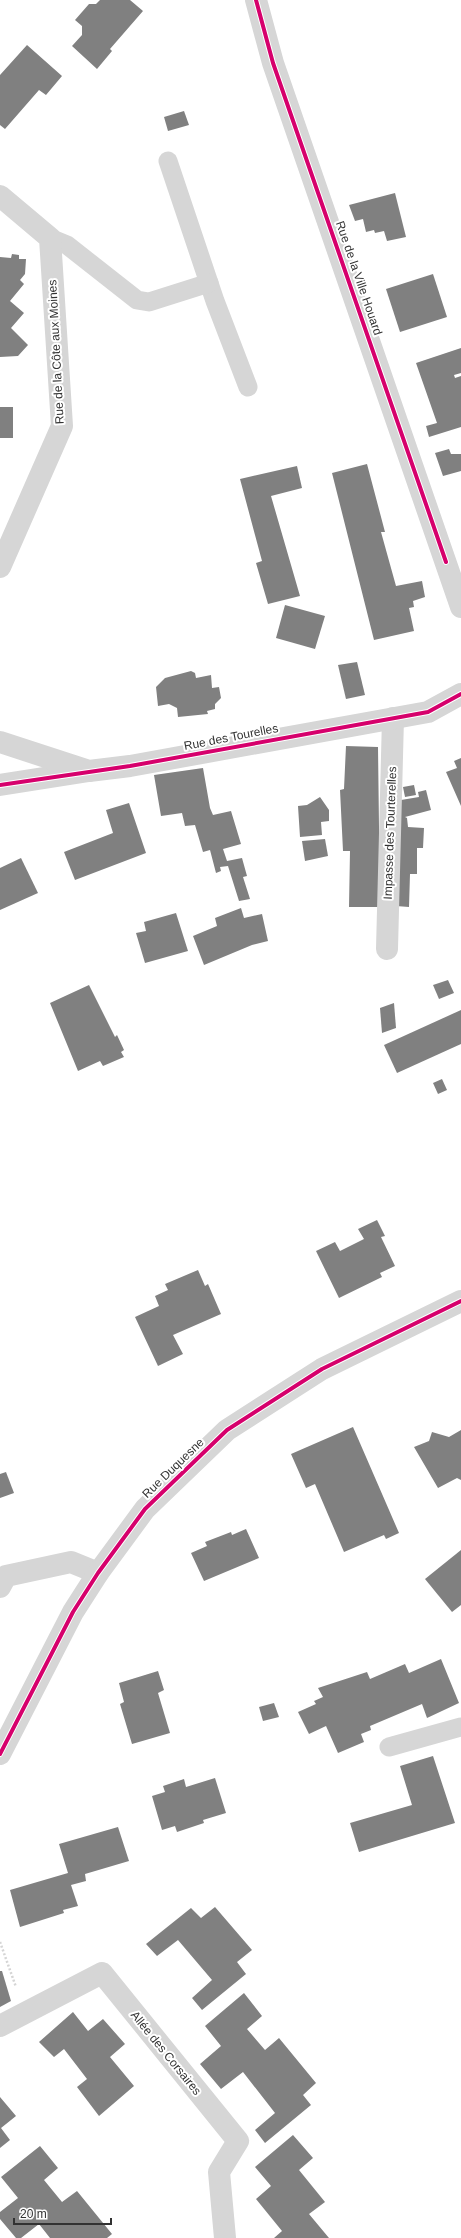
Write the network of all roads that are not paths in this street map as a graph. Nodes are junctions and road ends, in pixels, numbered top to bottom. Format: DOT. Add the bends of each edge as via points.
graph roads {
  1 [pos="256,0"];
  2 [pos="168,160"];
  3 [pos="0,196"];
  4 [pos="50,238"];
  5 [pos="209,283"];
  6 [pos="248,387"];
  7 [pos="0,567"];
  8 [pos="461,607"];
  9 [pos="461,694"];
  10 [pos="393,718"];
  11 [pos="0,742"];
  12 [pos="89,771"];
  13 [pos="0,785"];
  14 [pos="387,949"];
  15 [pos="461,1301"];
  16 [pos="98,1573"];
  17 [pos="0,1587"];
  18 [pos="461,1727"];
  19 [pos="389,1747"];
  20 [pos="0,1754"];
  21 [pos="0,2026"];
  22 [pos="225,2238"];
  1 -- 8 [label="street, Rue de la Ville Houard" via="273,64"];
  2 -- 5 [label="lane"];
  3 -- 4 [label="street"];
  4 -- 5 [label="lane" via="67,245 137,300 150,302"];
  4 -- 7 [label="street, Rue de la Côte aux Moines" via="62,426"];
  5 -- 6 [label="lane"];
  9 -- 10 [label="street, Rue des Tourelles" via="428,712"];
  10 -- 12 [label="street, Rue des Tourelles" via="130,766"];
  10 -- 14 [label="street, Impasse des Tourterelles"];
  11 -- 12 [label="street"];
  12 -- 13 [label="street, Rue des Tourelles"];
  15 -- 16 [label="street, Rue Duquesne" via="322,1369 227,1430 145,1509"];
  16 -- 17 [label="street" via="70,1562 6,1576"];
  16 -- 20 [label="street, Rue Duquesne" via="73,1612"];
  18 -- 19 [label="lane"];
  21 -- 22 [label="street, Allée des Corsaires" via="102,1973 238,2141 219,2172"];
}
